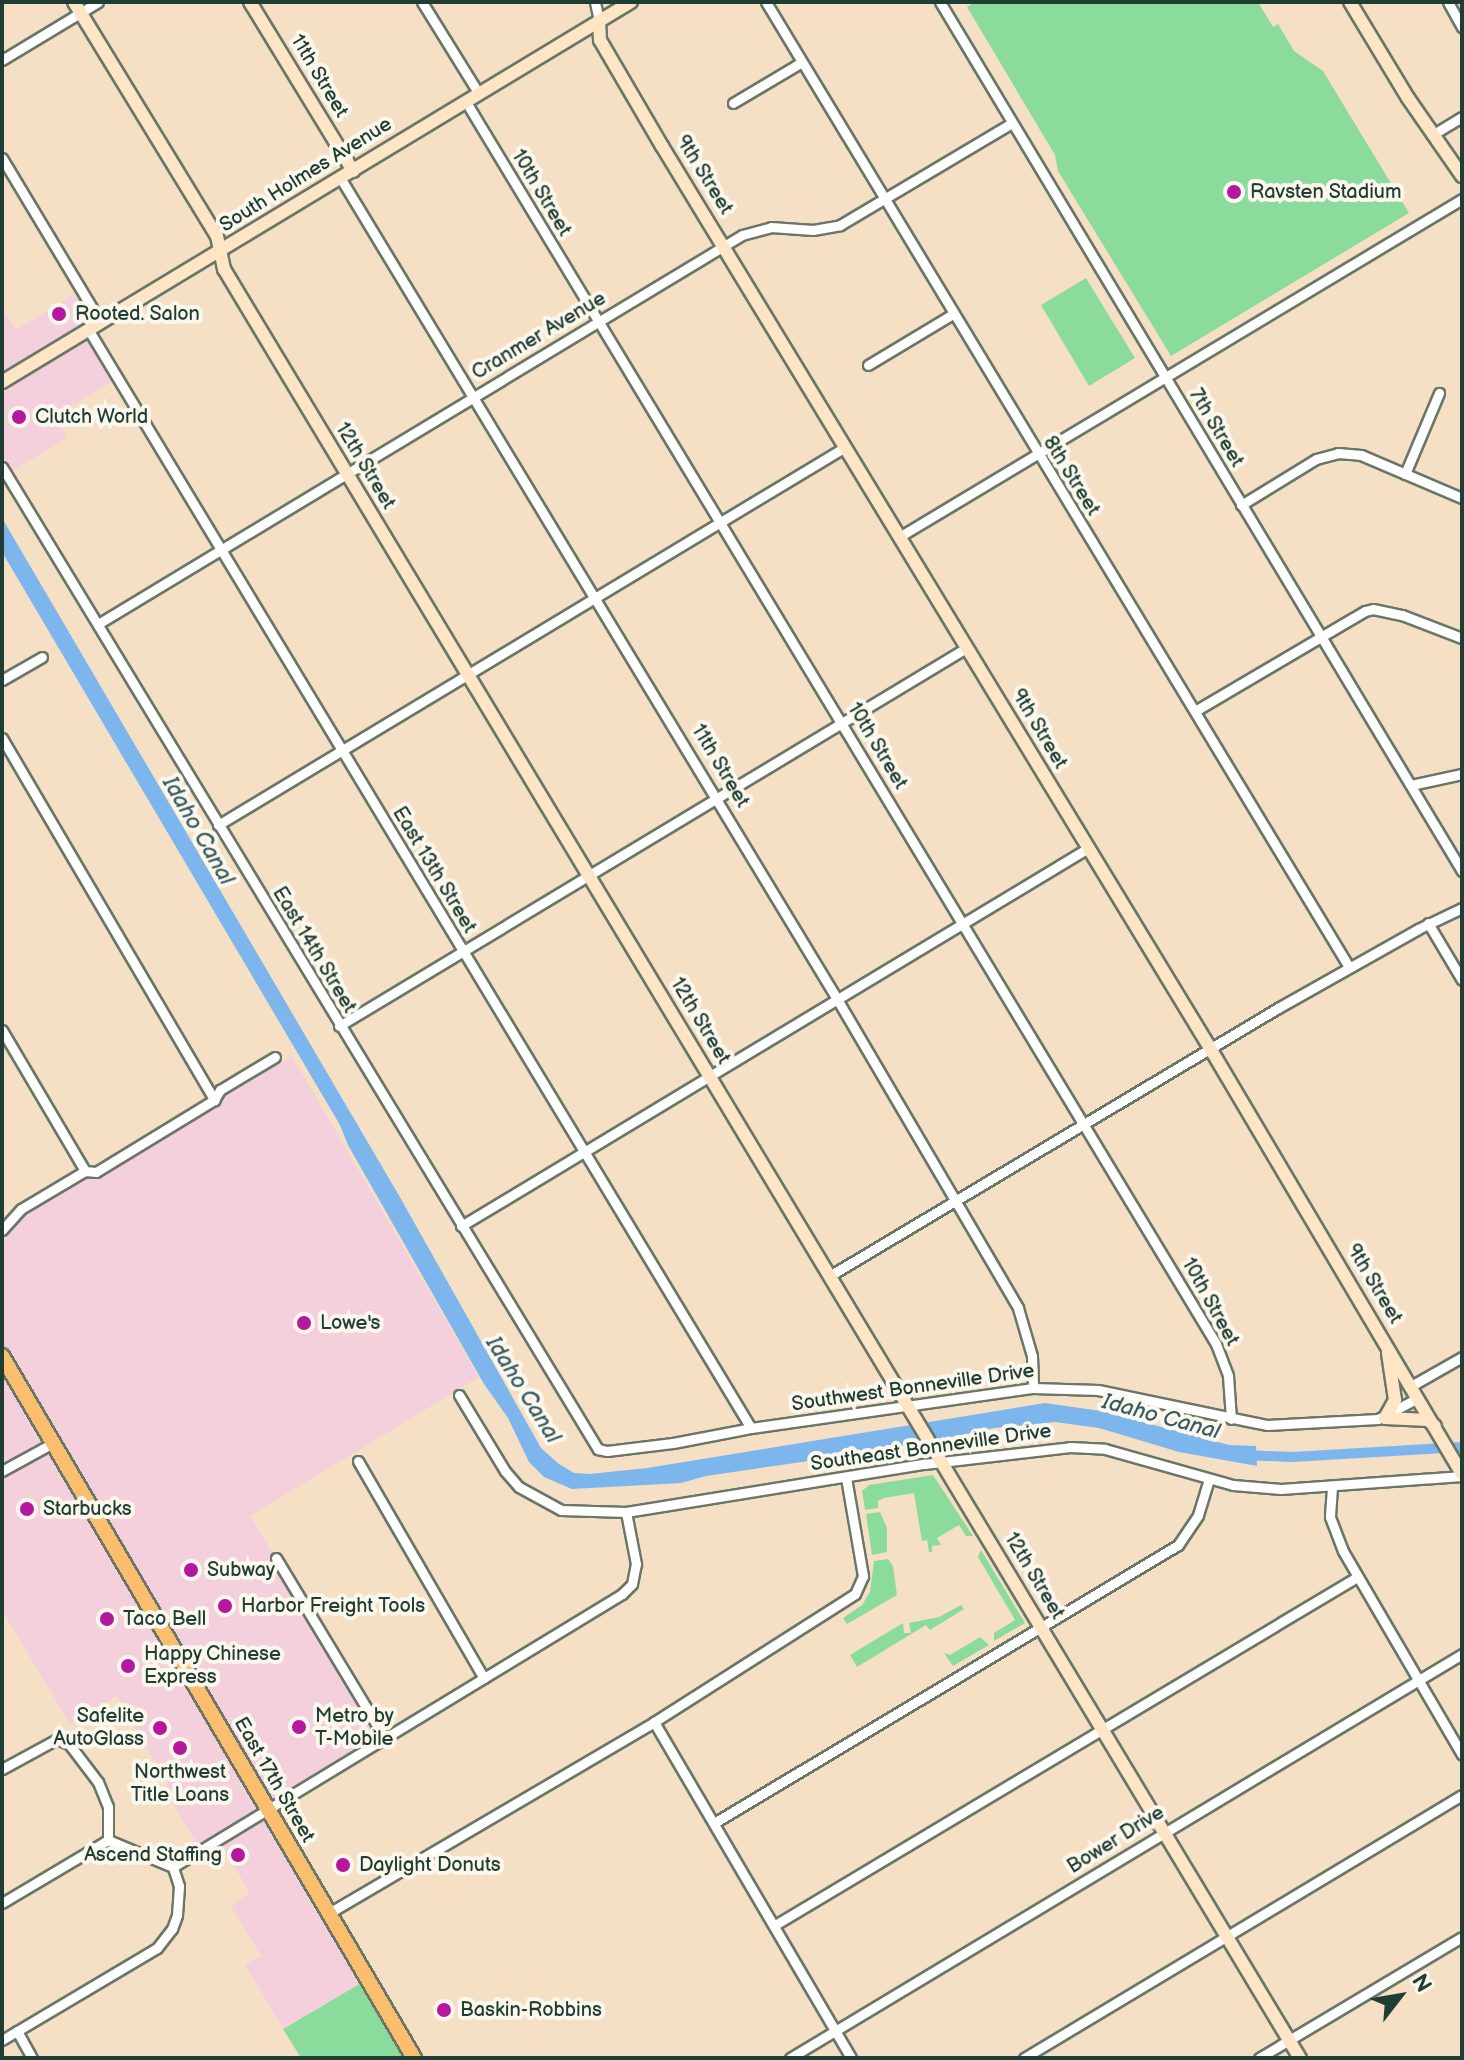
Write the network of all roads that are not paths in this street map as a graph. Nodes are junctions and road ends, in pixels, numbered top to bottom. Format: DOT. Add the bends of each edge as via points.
graph roads {
  1 [pos="98,2"];
  2 [pos="250,2"];
  3 [pos="422,2"];
  4 [pos="595,2"];
  5 [pos="631,2"];
  6 [pos="766,2"];
  7 [pos="940,2"];
  8 [pos="1350,2"];
  9 [pos="1448,2"];
  10 [pos="77,7"];
  11 [pos="599,21"];
  12 [pos="1462,27"];
  13 [pos="2,60"];
  14 [pos="802,62"];
  15 [pos="479,94"];
  16 [pos="466,102"];
  17 [pos="733,103"];
  18 [pos="1462,117"];
  19 [pos="1012,123"];
  20 [pos="1432,135"];
  21 [pos="2,158"];
  22 [pos="353,171"];
  23 [pos="1462,176"];
  24 [pos="341,179"];
  25 [pos="1462,199"];
  26 [pos="884,200"];
  27 [pos="724,246"];
  28 [pos="219,251"];
  29 [pos="953,314"];
  30 [pos="100,321"];
  31 [pos="596,321"];
  32 [pos="88,329"];
  33 [pos="868,365"];
  34 [pos="1164,377"];
  35 [pos="2,382"];
  36 [pos="1439,393"];
  37 [pos="473,396"];
  38 [pos="845,447"];
  39 [pos="1036,453"];
  40 [pos="2,467"];
  41 [pos="346,473"];
  42 [pos="1405,474"];
  43 [pos="1462,498"];
  44 [pos="1241,505"];
  45 [pos="719,522"];
  46 [pos="899,537"];
  47 [pos="221,549"];
  48 [pos="595,597"];
  49 [pos="98,624"];
  50 [pos="1321,636"];
  51 [pos="1462,638"];
  52 [pos="966,648"];
  53 [pos="42,657"];
  54 [pos="468,675"];
  55 [pos="2,680"];
  56 [pos="1195,711"];
  57 [pos="842,723"];
  58 [pos="2,738"];
  59 [pos="341,751"];
  60 [pos="1462,774"];
  61 [pos="1411,785"];
  62 [pos="716,797"];
  63 [pos="218,825"];
  64 [pos="1088,848"];
  65 [pos="1462,871"];
  66 [pos="589,875"];
  67 [pos="1462,908"];
  68 [pos="1428,923"];
  69 [pos="964,924"];
  70 [pos="461,951"];
  71 [pos="1349,967"];
  72 [pos="1462,980"];
  73 [pos="837,999"];
  74 [pos="339,1026"];
  75 [pos="2,1030"];
  76 [pos="1210,1048"];
  77 [pos="275,1057"];
  78 [pos="710,1076"];
  79 [pos="214,1100"];
  80 [pos="1083,1123"];
  81 [pos="585,1151"];
  82 [pos="85,1171"];
  83 [pos="954,1201"];
  84 [pos="461,1226"];
  85 [pos="4,1229"];
  86 [pos="831,1275"];
  87 [pos="1387,1344"];
  88 [pos="2,1356"];
  89 [pos="1462,1357"];
  90 [pos="1033,1388"];
  91 [pos="1415,1392"];
  92 [pos="459,1395"];
  93 [pos="908,1404"];
  94 [pos="1385,1418"];
  95 [pos="1231,1419"];
  96 [pos="1435,1426"];
  97 [pos="751,1428"];
  98 [pos="53,1443"];
  99 [pos="598,1449"];
  100 [pos="358,1461"];
  101 [pos="942,1463"];
  102 [pos="2,1471"];
  103 [pos="1462,1475"];
  104 [pos="846,1478"];
  105 [pos="1209,1480"];
  106 [pos="1332,1487"];
  107 [pos="626,1512"];
  108 [pos="276,1558"];
  109 [pos="1357,1577"];
  110 [pos="1041,1626"];
  111 [pos="1462,1654"];
  112 [pos="484,1678"];
  113 [pos="1418,1680"];
  114 [pos="654,1722"];
  115 [pos="1102,1728"];
  116 [pos="386,1740"];
  117 [pos="1462,1755"];
  118 [pos="2,1769"];
  119 [pos="1462,1795"];
  120 [pos="268,1810"];
  121 [pos="714,1823"];
  122 [pos="1163,1830"];
  123 [pos="108,1840"];
  124 [pos="173,1867"];
  125 [pos="2,1903"];
  126 [pos="329,1913"];
  127 [pos="775,1925"];
  128 [pos="1226,1936"];
  129 [pos="1462,1937"];
  130 [pos="836,2030"];
  131 [pos="17,2031"];
  132 [pos="2,2040"];
  133 [pos="1289,2040"];
  134 [pos="32,2058"];
  135 [pos="414,2058"];
  136 [pos="790,2058"];
  137 [pos="851,2058"];
  138 [pos="1024,2058"];
  139 [pos="1259,2058"];
  140 [pos="1300,2058"];
  1 -- 10 [label="street"];
  2 -- 22 [label="street, 11th Street"];
  3 -- 15 [label="street"];
  4 -- 11 [label="street, 9th Street"];
  5 -- 11 [label="street, South Holmes Avenue"];
  6 -- 14 [label="street, 8th Street"];
  7 -- 19 [label="street, 7th Street"];
  8 -- 20 [label="street"];
  9 -- 12 [label="street"];
  10 -- 13 [label="street"];
  10 -- 28 [label="street, 12th Street" via="217,236"];
  11 -- 15 [label="street, South Holmes Avenue"];
  11 -- 27 [label="street, 9th Street" via="600,40"];
  14 -- 17 [label="street"];
  14 -- 26 [label="street, 8th Street"];
  15 -- 16 [label="street, South Holmes Avenue"];
  16 -- 22 [label="street, South Holmes Avenue"];
  16 -- 31 [label="street, 10th Street"];
  18 -- 20 [label="street"];
  19 -- 26 [label="street, Cranmer Avenue"];
  19 -- 34 [label="street, 7th Street"];
  20 -- 23 [label="street"];
  21 -- 30 [label="street"];
  22 -- 24 [label="street, South Holmes Avenue"];
  24 -- 28 [label="street, South Holmes Avenue"];
  24 -- 37 [label="street, 11th Street"];
  25 -- 34 [label="street"];
  26 -- 27 [label="street, Cranmer Avenue" via="840,225 754,229"];
  26 -- 29 [label="street, 8th Street"];
  27 -- 31 [label="street, Cranmer Avenue"];
  27 -- 38 [label="street, 9th Street"];
  28 -- 30 [label="street, South Holmes Avenue"];
  28 -- 41 [label="street, 12th Street" via="224,269"];
  29 -- 33 [label="street"];
  29 -- 39 [label="street, 8th Street"];
  30 -- 32 [label="street, South Holmes Avenue"];
  31 -- 37 [label="street, Cranmer Avenue"];
  31 -- 45 [label="street, 10th Street"];
  32 -- 35 [label="street, South Holmes Avenue"];
  32 -- 47 [label="street, East 13th Street"];
  34 -- 39 [label="street"];
  34 -- 44 [label="street, 7th Street"];
  36 -- 42 [label="street"];
  37 -- 41 [label="street, Cranmer Avenue"];
  37 -- 48 [label="street, 11th Street"];
  38 -- 45 [label="street"];
  38 -- 46 [label="street, 9th Street"];
  39 -- 46 [label="street"];
  39 -- 56 [label="street, 8th Street"];
  40 -- 49 [label="street, East 14th Street"];
  41 -- 47 [label="street, Cranmer Avenue"];
  41 -- 54 [label="street, 12th Street"];
  42 -- 43 [label="street"];
  42 -- 44 [label="street" via="1361,455 1338,453 1316,459"];
  44 -- 50 [label="street, 7th Street"];
  45 -- 48 [label="street"];
  45 -- 57 [label="street, 10th Street"];
  46 -- 52 [label="street, 9th Street"];
  47 -- 49 [label="street, Cranmer Avenue"];
  47 -- 59 [label="street, East 13th Street"];
  48 -- 54 [label="street"];
  48 -- 62 [label="street, 11th Street"];
  49 -- 63 [label="street, East 14th Street"];
  50 -- 51 [label="street" via="1373,609"];
  50 -- 56 [label="street"];
  50 -- 61 [label="street, 7th Street"];
  52 -- 57 [label="street"];
  52 -- 64 [label="street, 9th Street"];
  53 -- 55 [label="street"];
  54 -- 59 [label="street"];
  54 -- 66 [label="street, 12th Street"];
  56 -- 71 [label="street, 8th Street"];
  57 -- 62 [label="street"];
  57 -- 69 [label="street, 10th Street"];
  58 -- 79 [label="street"];
  59 -- 63 [label="street"];
  59 -- 70 [label="street, East 13th Street"];
  60 -- 61 [label="street"];
  61 -- 65 [label="street, 7th Street"];
  62 -- 66 [label="street"];
  62 -- 73 [label="street, 11th Street"];
  63 -- 74 [label="street, East 14th Street"];
  64 -- 69 [label="street"];
  64 -- 76 [label="street, 9th Street"];
  66 -- 70 [label="street"];
  66 -- 78 [label="street, 12th Street"];
  67 -- 68 [label="street"];
  68 -- 71 [label="street"];
  68 -- 72 [label="street"];
  69 -- 73 [label="street"];
  69 -- 80 [label="street, 10th Street"];
  70 -- 74 [label="street"];
  70 -- 81 [label="street, East 13th Street"];
  71 -- 76 [label="street"];
  73 -- 78 [label="street"];
  73 -- 83 [label="street, 11th Street"];
  74 -- 84 [label="street, East 14th Street"];
  75 -- 82 [label="street"];
  76 -- 80 [label="street"];
  76 -- 87 [label="street, 9th Street"];
  77 -- 79 [label="street" via="220,1090"];
  78 -- 81 [label="street"];
  78 -- 86 [label="street, 12th Street"];
  79 -- 82 [label="street" via="96,1172"];
  80 -- 83 [label="street"];
  80 -- 95 [label="street, 10th Street" via="1216,1344 1228,1376"];
  81 -- 84 [label="street"];
  81 -- 97 [label="street, East 13th Street"];
  82 -- 85 [label="street" via="21,1209"];
  83 -- 86 [label="street"];
  83 -- 90 [label="street, 11th Street" via="1018,1308 1032,1356"];
  84 -- 99 [label="street, East 14th Street"];
  86 -- 93 [label="street, 12th Street"];
  87 -- 91 [label="street, 9th Street"];
  87 -- 94 [label="street" via="1395,1400"];
  88 -- 98 [label="main road, East 17th Street"];
  89 -- 91 [label="street, Southwest Bonneville Drive"];
  90 -- 93 [label="street, Southwest Bonneville Drive"];
  90 -- 95 [label="street, Southwest Bonneville Drive" via="1098,1390"];
  91 -- 94 [label="street, Southwest Bonneville Drive"];
  91 -- 96 [label="street, 9th Street"];
  92 -- 107 [label="street, Southeast Bonneville Drive" via="505,1471 535,1499 561,1510"];
  93 -- 97 [label="street, Southwest Bonneville Drive"];
  93 -- 101 [label="street, 12th Street"];
  94 -- 95 [label="street, Southwest Bonneville Drive" via="1267,1425"];
  94 -- 96 [label="street" via="1428,1420"];
  96 -- 103 [label="street, 9th Street"];
  97 -- 99 [label="street, Southwest Bonneville Drive" via="673,1443"];
  98 -- 102 [label="street"];
  98 -- 120 [label="main road, East 17th Street"];
  100 -- 112 [label="street"];
  101 -- 104 [label="street, Southeast Bonneville Drive"];
  101 -- 105 [label="street, Southeast Bonneville Drive" via="1087,1447"];
  101 -- 110 [label="street, 12th Street"];
  103 -- 106 [label="street, Southeast Bonneville Drive"];
  104 -- 107 [label="street, Southeast Bonneville Drive"];
  104 -- 114 [label="street" via="863,1576 855,1594"];
  105 -- 106 [label="street, Southeast Bonneville Drive" via="1281,1489"];
  105 -- 110 [label="street" via="1198,1515 1178,1545"];
  106 -- 109 [label="street" via="1330,1517"];
  107 -- 112 [label="street" via="636,1564 632,1584 563,1633"];
  108 -- 116 [label="street"];
  109 -- 113 [label="street"];
  109 -- 115 [label="street"];
  110 -- 115 [label="street, 12th Street"];
  110 -- 121 [label="street"];
  111 -- 113 [label="street, Bower Drive"];
  112 -- 116 [label="street"];
  113 -- 117 [label="street"];
  113 -- 122 [label="street, Bower Drive"];
  114 -- 121 [label="street"];
  114 -- 126 [label="street"];
  115 -- 122 [label="street, 12th Street"];
  115 -- 127 [label="street"];
  116 -- 120 [label="street"];
  118 -- 123 [label="street" via="57,1739 80,1754 108,1807"];
  119 -- 128 [label="street"];
  120 -- 124 [label="street"];
  120 -- 126 [label="main road, East 17th Street"];
  121 -- 127 [label="street"];
  122 -- 128 [label="street, 12th Street"];
  122 -- 130 [label="street, Bower Drive"];
  123 -- 124 [label="street"];
  123 -- 125 [label="street"];
  124 -- 131 [label="street" via="179,1895 172,1929 163,1942"];
  126 -- 135 [label="main road, East 17th Street"];
  127 -- 130 [label="street"];
  128 -- 133 [label="street, 12th Street"];
  128 -- 138 [label="street"];
  129 -- 133 [label="street"];
  130 -- 136 [label="street, Bower Drive"];
  130 -- 137 [label="street"];
  131 -- 132 [label="street"];
  131 -- 134 [label="street"];
  133 -- 139 [label="street"];
  133 -- 140 [label="street, 12th Street"];
}
